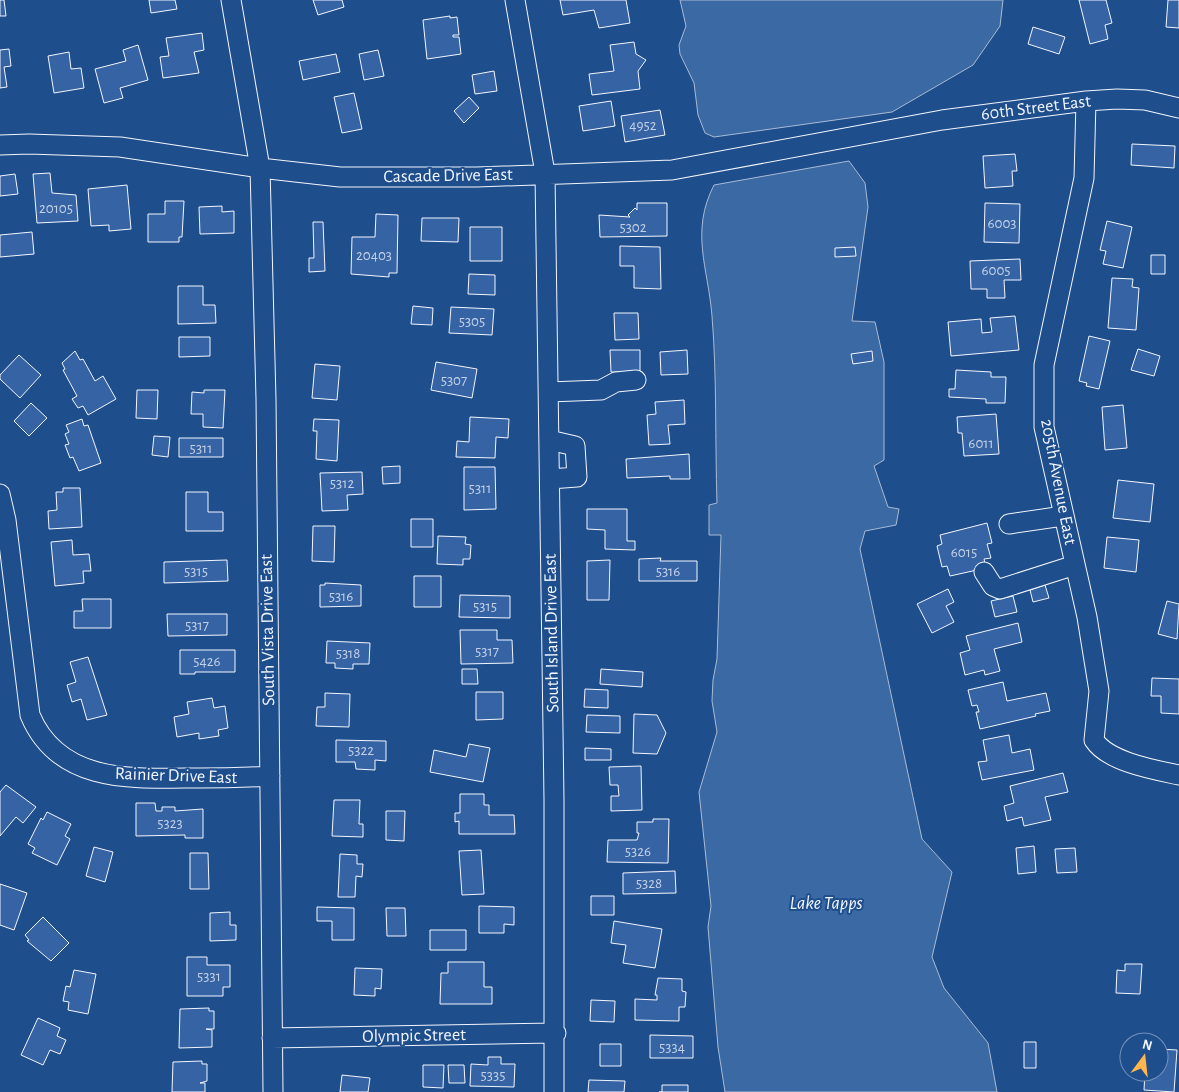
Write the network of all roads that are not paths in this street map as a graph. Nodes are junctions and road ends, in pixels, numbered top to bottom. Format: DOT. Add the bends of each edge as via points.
graph roads {
  1 [pos="231,0"];
  2 [pos="515,0"];
  3 [pos="1086,101"];
  4 [pos="1179,108"];
  5 [pos="894,129"];
  6 [pos="0,145"];
  7 [pos="260,168"];
  8 [pos="545,173"];
  9 [pos="636,380"];
  10 [pos="548,392"];
  11 [pos="549,440"];
  12 [pos="550,479"];
  13 [pos="0,494"];
  14 [pos="1063,516"];
  15 [pos="1009,524"];
  16 [pos="1075,565"];
  17 [pos="984,572"];
  18 [pos="1179,775"];
  19 [pos="270,776"];
  20 [pos="556,1033"];
  21 [pos="272,1038"];
  22 [pos="273,1092"];
  23 [pos="554,1092"];
  1 -- 7 [label="street, South Vista Drive East"];
  2 -- 8 [label="street, South Island Drive East"];
  3 -- 4 [label="street, 60th Street East" via="1145,100"];
  3 -- 5 [label="street, 60th Street East" via="951,118"];
  3 -- 14 [label="street, 205th Avenue East" via="1084,178 1044,365 1044,428"];
  5 -- 8 [label="street, Cascade Drive East" via="672,170"];
  6 -- 7 [label="street, Cascade Drive East" via="120,147"];
  7 -- 8 [label="street, Cascade Drive East" via="340,177 477,178"];
  7 -- 19 [label="street, South Vista Drive East"];
  8 -- 10 [label="street, South Island Drive East"];
  9 -- 10 [label="street" via="616,382 601,390"];
  10 -- 11 [label="street, South Island Drive East"];
  11 -- 12 [label="street, South Island Drive East"];
  11 -- 12 [label="street" via="575,446 577,477"];
  12 -- 20 [label="street, South Island Drive East"];
  13 -- 19 [label="street, Rainier Drive East" via="8,530 30,715 35,728 55,751 84,768 128,778"];
  14 -- 15 [label="street"];
  14 -- 16 [label="street, 205th Avenue East"];
  16 -- 17 [label="street" via="1000,589"];
  16 -- 18 [label="street, 205th Avenue East" via="1099,691 1094,740 1107,754"];
  19 -- 21 [label="street, South Vista Drive East"];
  20 -- 21 [label="street, Olympic Street"];
  20 -- 23 [label="street, South Island Drive East"];
  21 -- 22 [label="street, South Vista Drive East"];
}
